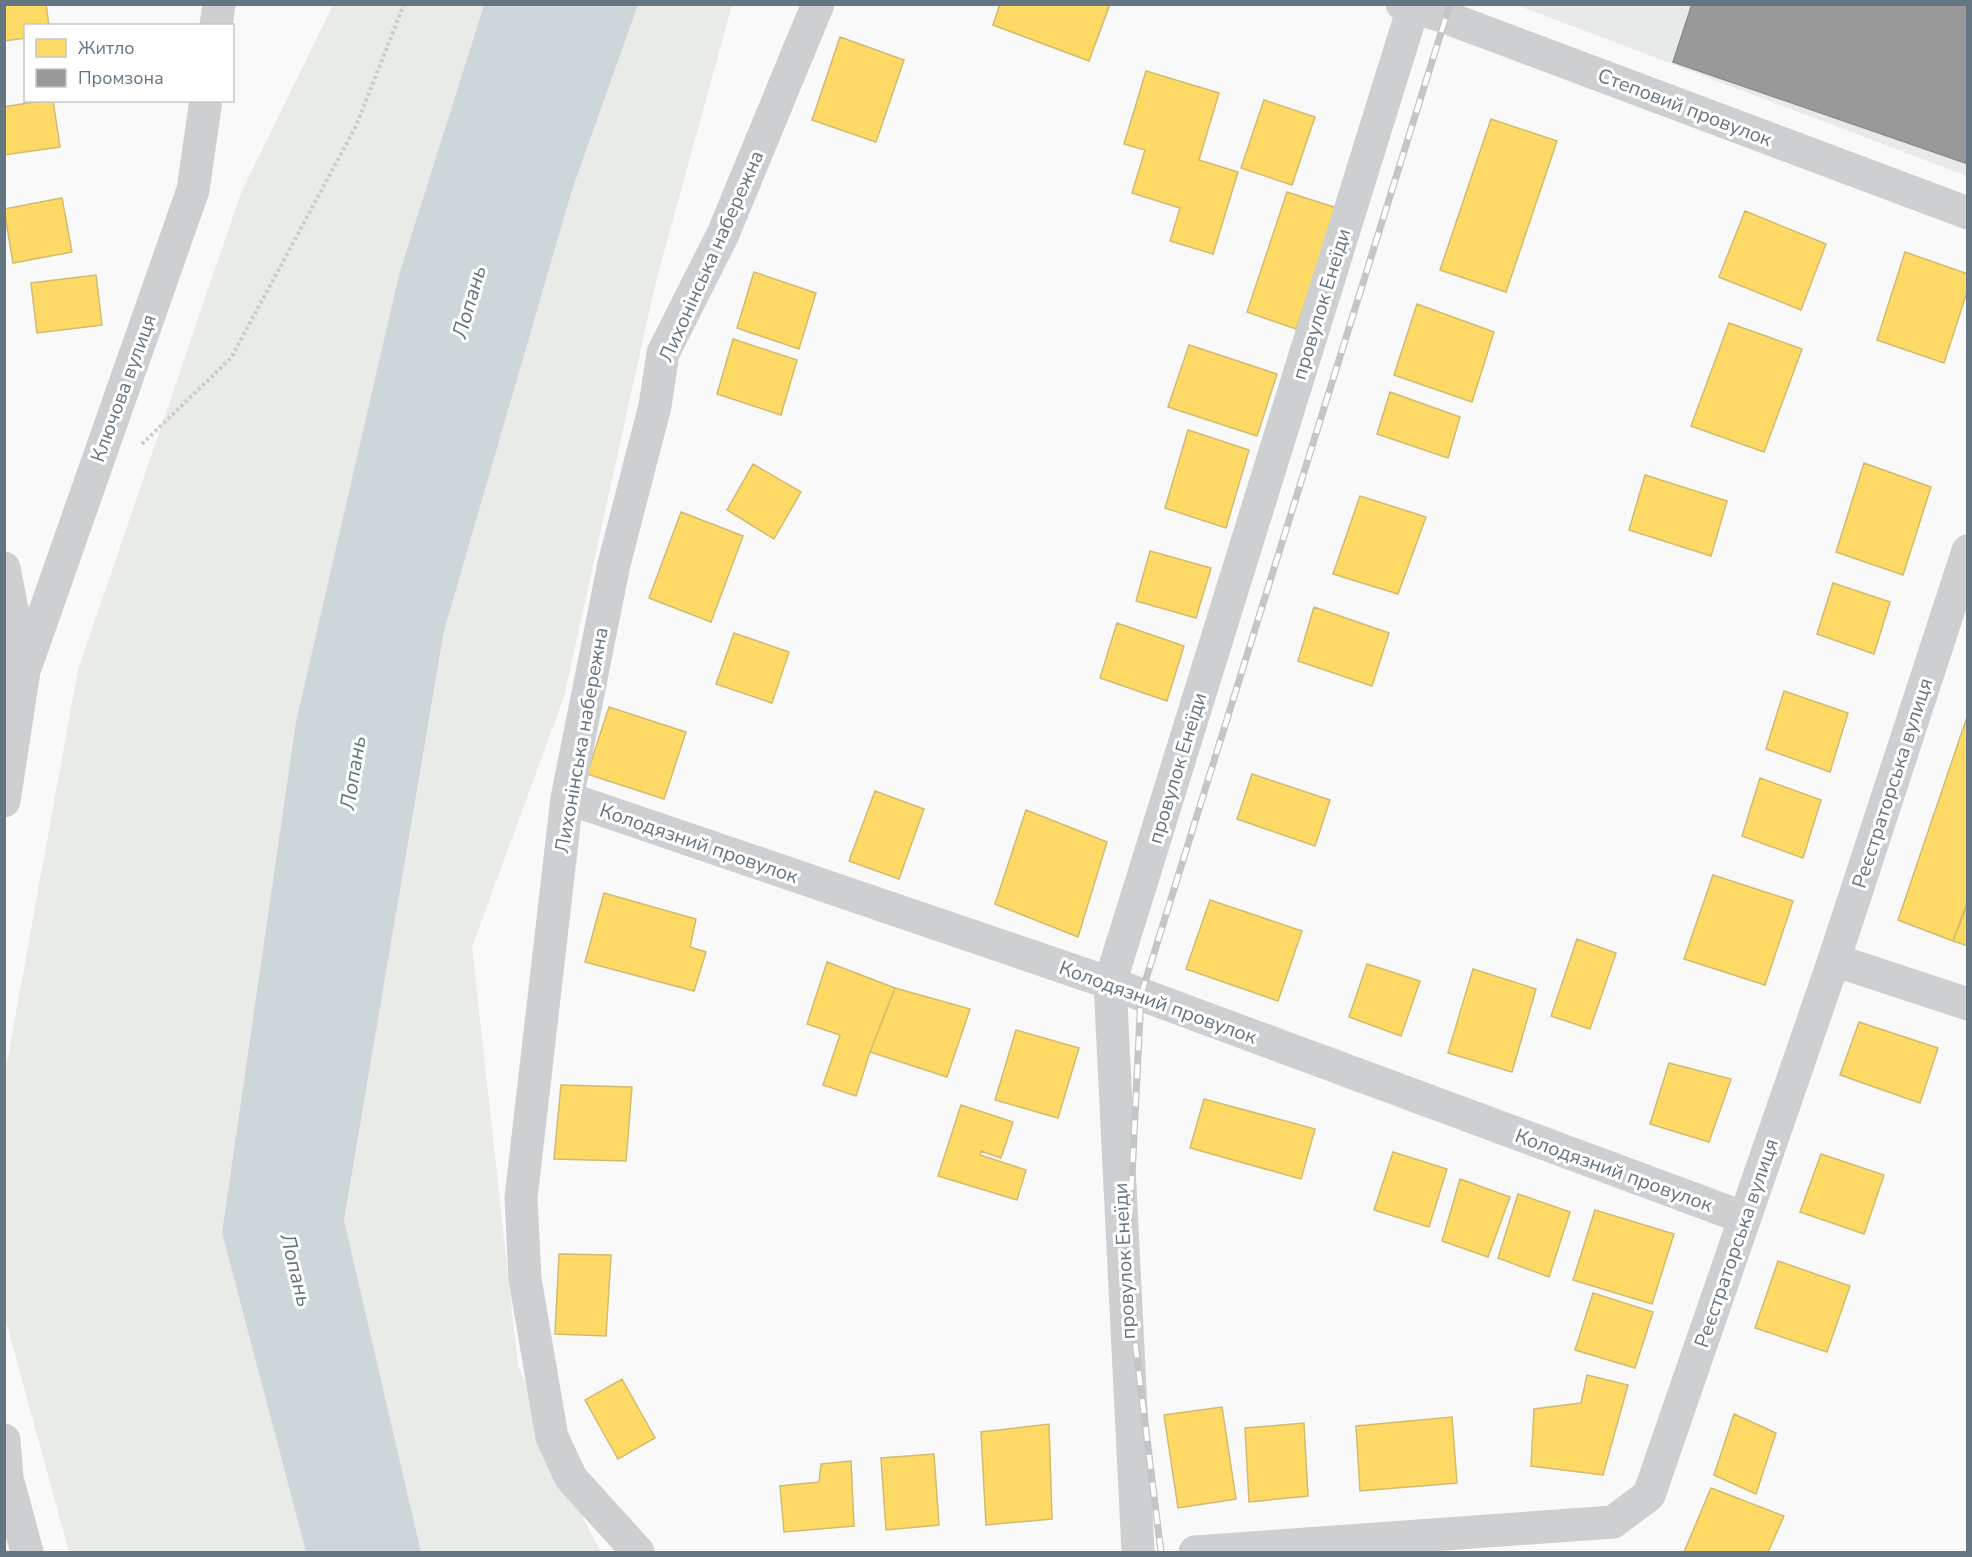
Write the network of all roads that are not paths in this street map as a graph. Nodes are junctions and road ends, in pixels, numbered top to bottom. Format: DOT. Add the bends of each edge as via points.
graph roads {
  1 [pos="219,4"];
  2 [pos="818,4"];
  3 [pos="1408,6"];
  4 [pos="216,24"];
  5 [pos="206,102"];
  6 [pos="1968,213"];
  7 [pos="1968,551"];
  8 [pos="4,568"];
  9 [pos="14,672"];
  10 [pos="567,798"];
  11 [pos="4,801"];
  12 [pos="1834,960"];
  13 [pos="1110,982"];
  14 [pos="1968,1004"];
  15 [pos="1745,1218"];
  16 [pos="4,1440"];
  17 [pos="27,1552"];
  18 [pos="638,1552"];
  19 [pos="1138,1552"];
  20 [pos="1195,1552"];
  1 -- 4 [label="street"];
  2 -- 10 [label="street, Лихонінська набережна" via="723,234 663,353 655,405 614,564"];
  3 -- 6 [label="street, Степовий провулок"];
  3 -- 13 [label="street, провулок Енеїди"];
  5 -- 9 [label="street, Ключова вулиця" via="193,190"];
  7 -- 12 [label="street, Реєстраторська вулиця"];
  8 -- 9 [label="street"];
  9 -- 11 [label="street"];
  10 -- 13 [label="street, Колодязний провулок"];
  10 -- 18 [label="street, Лихонінська набережна" via="521,1198 525,1279 552,1437 571,1478"];
  12 -- 14 [label="street"];
  12 -- 15 [label="street, Реєстраторська вулиця"];
  13 -- 15 [label="street, Колодязний провулок"];
  13 -- 19 [label="street, провулок Енеїди"];
  15 -- 20 [label="street, Реєстраторська вулиця" via="1649,1495 1613,1522"];
  16 -- 17 [label="street" via="8,1478"];
}
